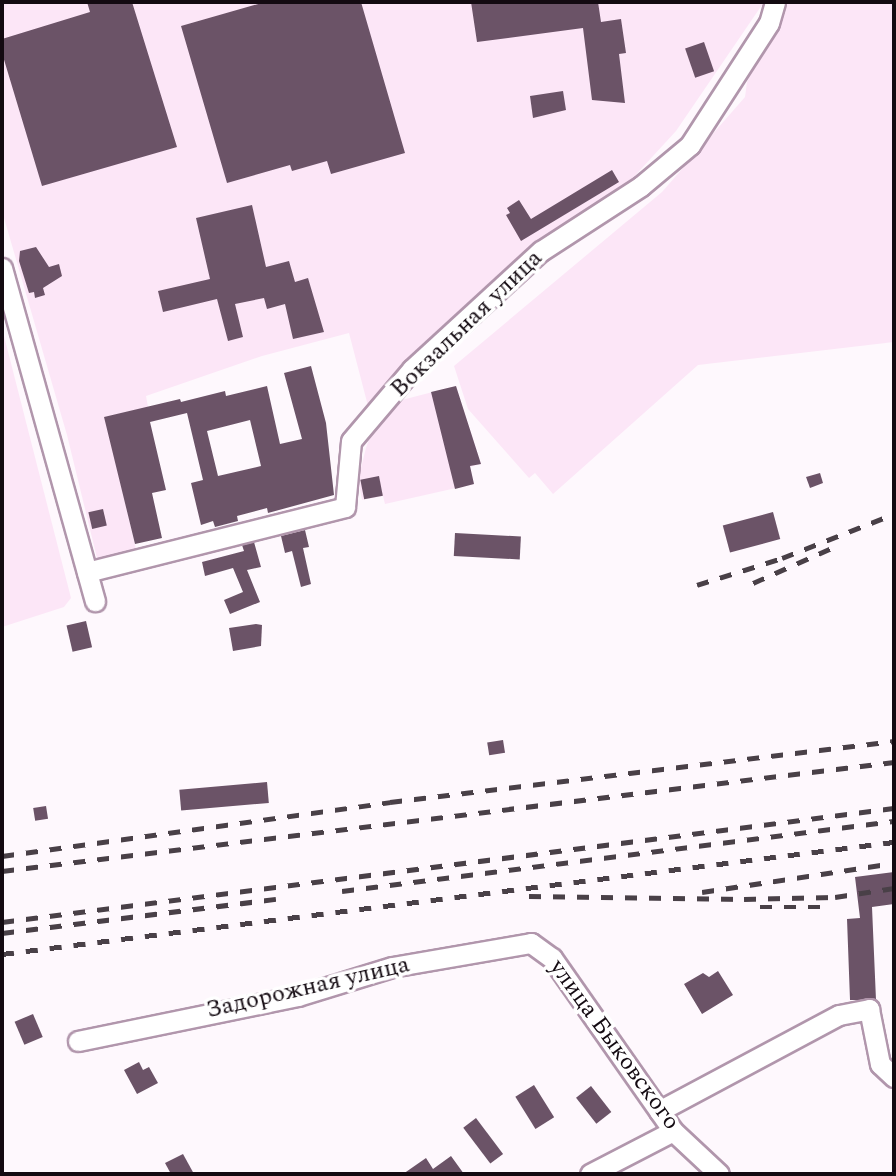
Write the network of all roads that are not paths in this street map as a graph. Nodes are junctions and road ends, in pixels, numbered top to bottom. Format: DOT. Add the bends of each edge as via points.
graph roads {
  1 [pos="775,2"];
  2 [pos="2,268"];
  3 [pos="87,572"];
  4 [pos="95,601"];
  5 [pos="539,945"];
  6 [pos="78,1041"];
  7 [pos="894,1077"];
  8 [pos="659,1111"];
  9 [pos="673,1131"];
  10 [pos="590,1174"];
  11 [pos="719,1174"];
  1 -- 3 [label="street, Вокзальная улица" via="769,23 690,145 641,186 541,251 395,390 351,442 345,507"];
  2 -- 3 [label="street"];
  3 -- 4 [label="street"];
  5 -- 6 [label="street, Задорожная улица" via="522,942 392,967 298,996"];
  5 -- 8 [label="street, улица Быковского"];
  7 -- 8 [label="street" via="880,1064 869,1009 839,1015"];
  8 -- 9 [label="street, улица Быковского"];
  9 -- 10 [label="street"];
  9 -- 11 [label="street, улица Быковского"];
}
